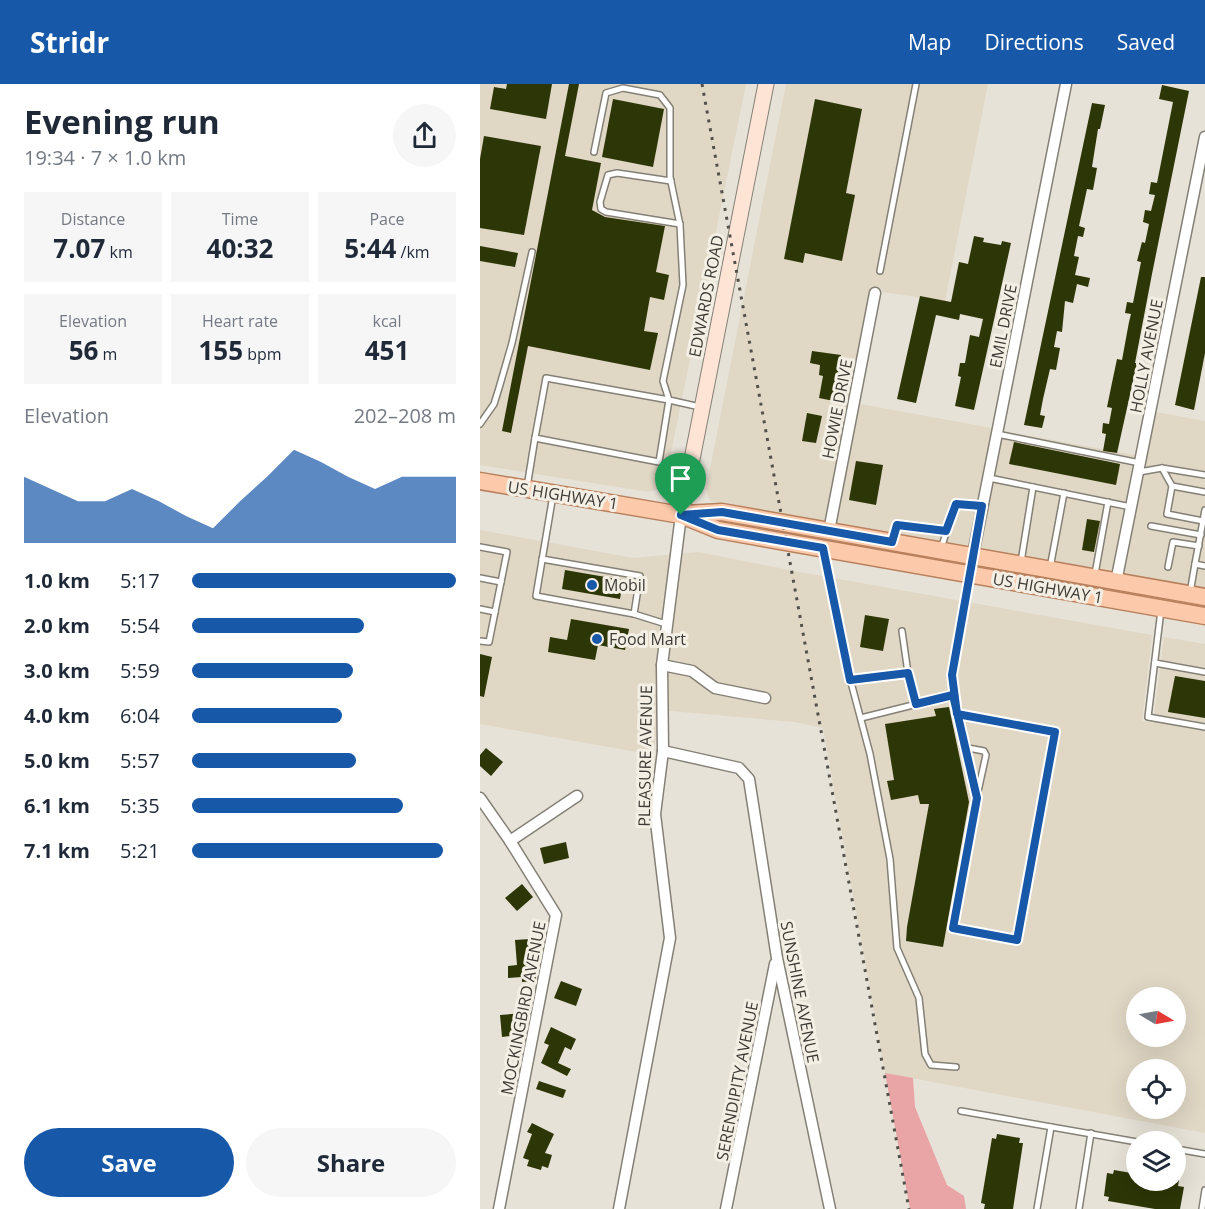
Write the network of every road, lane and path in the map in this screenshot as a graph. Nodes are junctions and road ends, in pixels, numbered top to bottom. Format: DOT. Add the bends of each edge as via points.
graph roads {
  1 [pos="766,84"];
  2 [pos="916,84"];
  3 [pos="1066,84"];
  4 [pos="1205,137"];
  5 [pos="594,152"];
  6 [pos="671,181"];
  7 [pos="680,224"];
  8 [pos="532,252"];
  9 [pos="880,271"];
  10 [pos="875,293"];
  11 [pos="669,400"];
  12 [pos="702,407"];
  13 [pos="480,424"];
  14 [pos="996,434"];
  15 [pos="535,438"];
  16 [pos="1139,468"];
  17 [pos="1162,468"];
  18 [pos="1205,475"];
  19 [pos="988,478"];
  20 [pos="480,481"];
  21 [pos="1172,486"];
  22 [pos="1034,487"];
  23 [pos="527,489"];
  24 [pos="1205,492"];
  25 [pos="554,493"];
  26 [pos="1064,493"];
  27 [pos="1108,502"];
  28 [pos="982,506"];
  29 [pos="1131,507"];
  30 [pos="1205,510"];
  31 [pos="681,515"];
  32 [pos="1203,521"];
  33 [pos="1151,526"];
  34 [pos="829,531"];
  35 [pos="946,531"];
  36 [pos="1201,535"];
  37 [pos="892,542"];
  38 [pos="1198,546"];
  39 [pos="480,547"];
  40 [pos="823,548"];
  41 [pos="941,551"];
  42 [pos="972,557"];
  43 [pos="543,559"];
  44 [pos="1195,564"];
  45 [pos="1021,565"];
  46 [pos="1205,566"];
  47 [pos="1168,567"];
  48 [pos="1050,570"];
  49 [pos="969,574"];
  50 [pos="480,578"];
  51 [pos="1095,578"];
  52 [pos="501,582"];
  53 [pos="1116,582"];
  54 [pos="1197,596"];
  55 [pos="1161,608"];
  56 [pos="480,609"];
  57 [pos="495,612"];
  58 [pos="634,614"];
  59 [pos="1205,616"];
  60 [pos="667,624"];
  61 [pos="902,631"];
  62 [pos="480,641"];
  63 [pos="1155,663"];
  64 [pos="662,665"];
  65 [pos="1205,672"];
  66 [pos="908,673"];
  67 [pos="850,680"];
  68 [pos="953,695"];
  69 [pos="765,698"];
  70 [pos="916,704"];
  71 [pos="957,714"];
  72 [pos="861,718"];
  73 [pos="1205,727"];
  74 [pos="963,747"];
  75 [pos="663,752"];
  76 [pos="576,796"];
  77 [pos="480,798"];
  78 [pos="977,798"];
  79 [pos="510,841"];
  80 [pos="777,958"];
  81 [pos="956,1067"];
  82 [pos="961,1111"];
  83 [pos="1051,1127"];
  84 [pos="1091,1134"];
  85 [pos="1126,1140"];
  86 [pos="1186,1151"];
  87 [pos="1205,1154"];
  88 [pos="1205,1190"];
  89 [pos="499,1209"];
  90 [pos="619,1209"];
  91 [pos="726,1209"];
  92 [pos="830,1209"];
  93 [pos="1037,1209"];
  94 [pos="1079,1209"];
  95 [pos="1202,1209"];
  1 -- 12 [label="main road, EDWARDS ROAD"];
  2 -- 9 [label="lane"];
  3 -- 14 [label="street, EMIL DRIVE"];
  4 -- 16 [label="street, HOLLY AVENUE"];
  5 -- 6 [label="lane" via="606,93 623,88 660,95 670,108"];
  6 -- 7 [label="lane"];
  6 -- 7 [label="lane" via="617,173 608,176 601,209"];
  7 -- 11 [label="lane" via="683,285 663,381"];
  8 -- 13 [label="lane" via="499,388 494,404"];
  10 -- 34 [label="street, HOWIE DRIVE"];
  11 -- 12 [label="lane"];
  11 -- 15 [label="lane" via="546,378"];
  11 -- 15 [label="lane" via="659,462"];
  12 -- 31 [label="main road, EDWARDS ROAD"];
  14 -- 16 [label="lane"];
  14 -- 19 [label="street, EMIL DRIVE"];
  15 -- 23 [label="lane"];
  16 -- 17 [label="lane"];
  16 -- 29 [label="street, HOLLY AVENUE"];
  17 -- 18 [label="lane"];
  17 -- 21 [label="lane"];
  19 -- 22 [label="lane"];
  19 -- 28 [label="street, EMIL DRIVE"];
  20 -- 23 [label="main road, US HIGHWAY 1"];
  21 -- 24 [label="lane"];
  21 -- 32 [label="lane" via="1167,514"];
  22 -- 26 [label="lane"];
  22 -- 45 [label="lane"];
  23 -- 25 [label="main road, US HIGHWAY 1"];
  25 -- 31 [label="main road, US HIGHWAY 1"];
  25 -- 43 [label="lane"];
  26 -- 27 [label="lane"];
  26 -- 48 [label="lane"];
  27 -- 29 [label="lane"];
  27 -- 51 [label="lane"];
  28 -- 35 [label="lane" via="956,504"];
  28 -- 42 [label="street, EMIL DRIVE"];
  29 -- 53 [label="street, HOLLY AVENUE"];
  30 -- 32 [label="lane"];
  31 -- 34 [label="main road, US HIGHWAY 1" via="722,512"];
  31 -- 40 [label="main road, US HIGHWAY 1" via="718,530"];
  31 -- 60 [label="street, PLEASURE AVENUE"];
  32 -- 36 [label="lane"];
  33 -- 36 [label="lane"];
  34 -- 37 [label="main road, US HIGHWAY 1"];
  35 -- 37 [label="lane" via="897,525"];
  35 -- 41 [label="lane"];
  36 -- 38 [label="lane"];
  37 -- 41 [label="main road, US HIGHWAY 1"];
  38 -- 44 [label="lane"];
  38 -- 47 [label="lane" via="1173,542"];
  39 -- 52 [label="lane" via="507,552"];
  40 -- 49 [label="main road, US HIGHWAY 1"];
  40 -- 67 [label="lane"];
  41 -- 42 [label="main road, US HIGHWAY 1"];
  42 -- 45 [label="main road, US HIGHWAY 1"];
  42 -- 49 [label="street, EMIL DRIVE"];
  43 -- 58 [label="lane" via="640,576"];
  43 -- 58 [label="lane" via="536,596"];
  44 -- 46 [label="lane"];
  44 -- 54 [label="lane"];
  45 -- 48 [label="main road, US HIGHWAY 1"];
  48 -- 51 [label="main road, US HIGHWAY 1"];
  49 -- 55 [label="main road, US HIGHWAY 1"];
  49 -- 68 [label="lane" via="952,675"];
  50 -- 52 [label="lane"];
  51 -- 53 [label="main road, US HIGHWAY 1"];
  52 -- 57 [label="lane"];
  53 -- 54 [label="main road, US HIGHWAY 1"];
  55 -- 59 [label="main road, US HIGHWAY 1"];
  55 -- 63 [label="lane"];
  56 -- 57 [label="lane"];
  57 -- 62 [label="lane" via="489,642"];
  58 -- 60 [label="lane"];
  60 -- 64 [label="street, PLEASURE AVENUE"];
  61 -- 66 [label="lane"];
  63 -- 65 [label="lane"];
  63 -- 73 [label="lane" via="1148,717"];
  64 -- 69 [label="street" via="692,670 716,688"];
  64 -- 75 [label="street, PLEASURE AVENUE"];
  66 -- 67 [label="lane"];
  66 -- 70 [label="lane"];
  67 -- 72 [label="lane"];
  68 -- 70 [label="lane"];
  68 -- 71 [label="lane"];
  70 -- 72 [label="lane"];
  71 -- 74 [label="lane"];
  71 -- 78 [label="lane" via="1055,732 1017,940 953,928"];
  72 -- 81 [label="lane" via="890,858 897,948 919,998 925,1054 931,1065"];
  74 -- 78 [label="lane"];
  74 -- 78 [label="lane" via="984,751 986,755"];
  75 -- 80 [label="street, SUNSHINE AVENUE" via="739,768 749,779"];
  75 -- 90 [label="street, PLEASURE AVENUE" via="655,814 670,938"];
  76 -- 79 [label="street"];
  77 -- 79 [label="street, MOCKINGBIRD AVENUE"];
  79 -- 89 [label="street, MOCKINGBIRD AVENUE" via="556,915"];
  80 -- 91 [label="street, SERENDIPITY AVENUE"];
  80 -- 92 [label="street, SUNSHINE AVENUE"];
  82 -- 83 [label="lane"];
  83 -- 84 [label="lane"];
  83 -- 93 [label="lane"];
  84 -- 85 [label="lane"];
  84 -- 94 [label="lane"];
  86 -- 87 [label="lane"];
  88 -- 95 [label="lane"];
}
